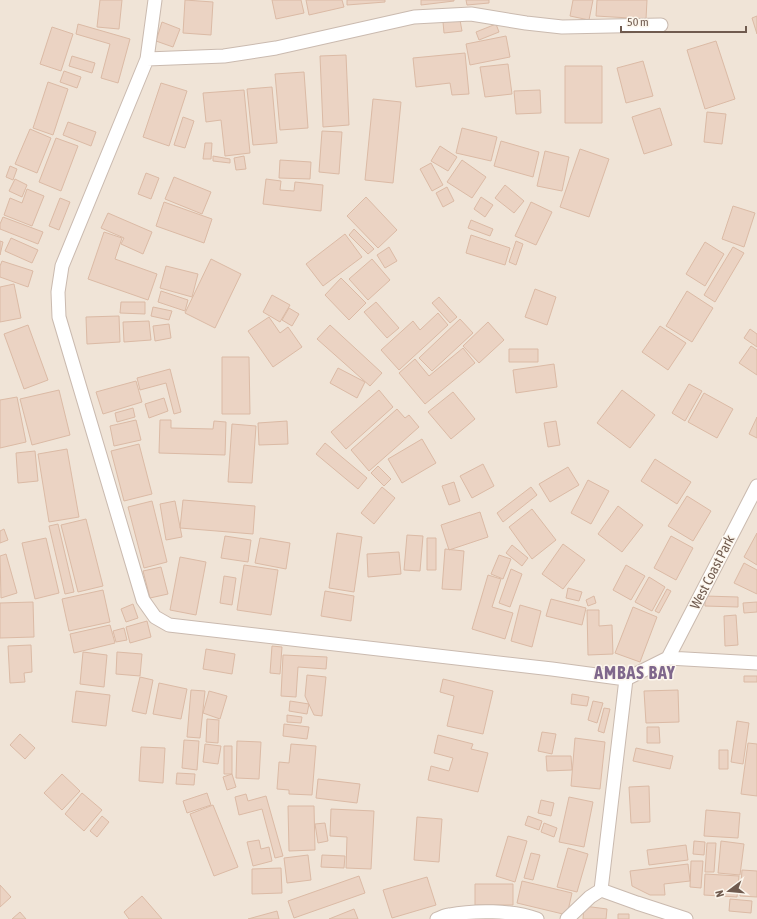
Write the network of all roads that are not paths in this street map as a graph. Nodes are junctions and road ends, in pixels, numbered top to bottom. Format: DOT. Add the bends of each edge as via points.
graph roads {
  1 [pos="155,0"];
  2 [pos="661,25"];
  3 [pos="147,60"];
  4 [pos="757,486"];
  5 [pos="668,658"];
  6 [pos="757,663"];
  7 [pos="626,678"];
  8 [pos="601,890"];
  9 [pos="437,919"];
  10 [pos="536,919"];
  11 [pos="567,919"];
  12 [pos="686,919"];
  1 -- 3 [label="street"];
  2 -- 3 [label="street" via="562,27 471,14 414,17 276,48 224,56"];
  3 -- 7 [label="street" via="62,266 58,292 60,317 143,600 155,617 169,625"];
  4 -- 5 [label="street, West Coast Park"];
  5 -- 6 [label="street"];
  5 -- 7 [label="street"];
  7 -- 8 [label="street"];
  8 -- 11 [label="street"];
  8 -- 12 [label="street"];
  9 -- 10 [label="street" via="476,912 509,913"];
}
